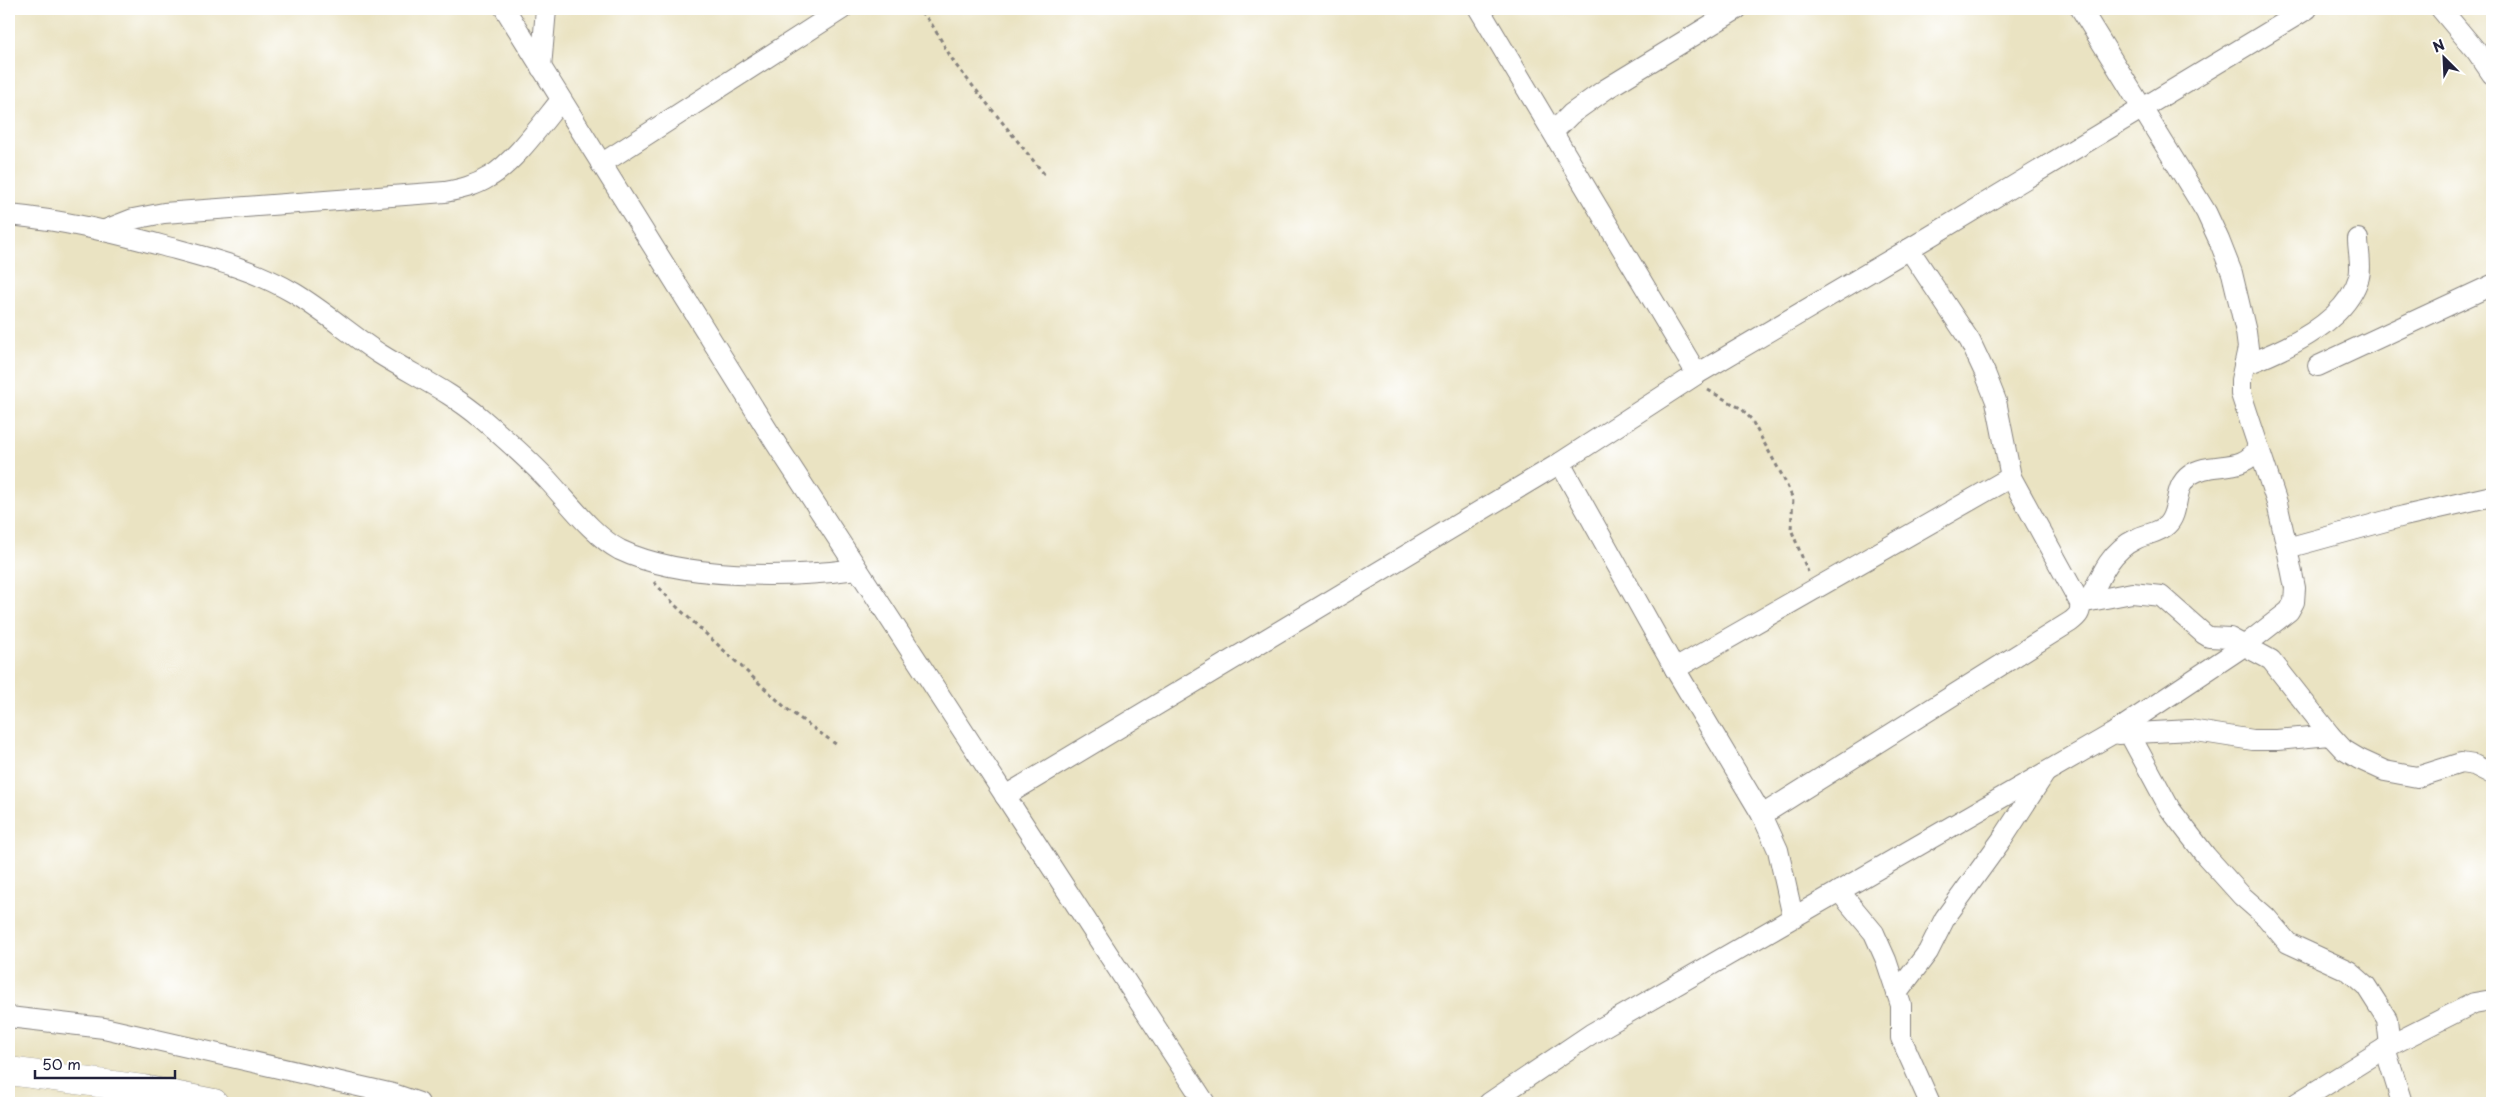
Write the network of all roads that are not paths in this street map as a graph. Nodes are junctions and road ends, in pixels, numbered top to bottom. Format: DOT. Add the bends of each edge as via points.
graph roads {
  1 [pos="505,9"];
  2 [pos="546,9"];
  3 [pos="842,9"];
  4 [pos="1479,9"];
  5 [pos="1737,9"];
  6 [pos="2081,9"];
  7 [pos="2307,9"];
  8 [pos="2441,9"];
  9 [pos="541,68"];
  10 [pos="2492,74"];
  11 [pos="561,100"];
  12 [pos="2141,109"];
  13 [pos="1553,132"];
  14 [pos="601,164"];
  15 [pos="9,215"];
  16 [pos="105,230"];
  17 [pos="2358,239"];
  18 [pos="1909,249"];
  19 [pos="2492,285"];
  20 [pos="2244,365"];
  21 [pos="2318,366"];
  22 [pos="1693,377"];
  23 [pos="2257,448"];
  24 [pos="1560,463"];
  25 [pos="2011,477"];
  26 [pos="2492,496"];
  27 [pos="2287,548"];
  28 [pos="856,569"];
  29 [pos="2084,602"];
  30 [pos="2244,646"];
  31 [pos="1675,669"];
  32 [pos="2120,734"];
  33 [pos="2330,735"];
  34 [pos="2045,772"];
  35 [pos="2492,774"];
  36 [pos="1005,796"];
  37 [pos="1762,815"];
  38 [pos="1839,891"];
  39 [pos="1793,917"];
  40 [pos="1897,993"];
  41 [pos="2492,1000"];
  42 [pos="9,1017"];
  43 [pos="2388,1047"];
  44 [pos="9,1071"];
  45 [pos="214,1103"];
  46 [pos="419,1103"];
  47 [pos="1204,1103"];
  48 [pos="1489,1103"];
  49 [pos="1930,1103"];
  50 [pos="2296,1103"];
  51 [pos="2402,1103"];
  1 -- 9 [label="street"];
  2 -- 9 [label="street"];
  3 -- 14 [label="street"];
  4 -- 13 [label="street"];
  5 -- 13 [label="street" via="1606,90 1571,114"];
  6 -- 12 [label="street"];
  7 -- 12 [label="street"];
  8 -- 10 [label="street"];
  9 -- 11 [label="street"];
  11 -- 14 [label="street"];
  11 -- 16 [label="street" via="492,176 470,187 445,192 164,213"];
  12 -- 18 [label="street"];
  12 -- 20 [label="street" via="2220,240 2232,273 2246,332 2248,348"];
  13 -- 22 [label="street"];
  14 -- 28 [label="street"];
  15 -- 16 [label="street" via="51,219"];
  16 -- 28 [label="street" via="255,273 294,293 379,353 474,411 542,474 593,528 618,548 678,568 763,575 818,574"];
  17 -- 20 [label="street" via="2360,274 2353,295 2334,315 2282,351"];
  18 -- 22 [label="street"];
  18 -- 25 [label="street" via="1965,333 1985,373 1996,401"];
  19 -- 21 [label="street"];
  20 -- 23 [label="street" via="2241,394"];
  22 -- 24 [label="street"];
  23 -- 27 [label="street" via="2277,503"];
  23 -- 29 [label="street" via="2247,461 2236,465 2207,466 2184,480 2177,493 2172,518 2166,526 2137,538 2119,550 2103,569"];
  24 -- 31 [label="street"];
  24 -- 36 [label="street"];
  25 -- 29 [label="street"];
  25 -- 31 [label="street"];
  26 -- 27 [label="street"];
  27 -- 30 [label="street" via="2295,588 2294,602 2289,611"];
  28 -- 36 [label="street"];
  29 -- 30 [label="street" via="2132,593 2161,596 2204,634 2230,638"];
  29 -- 37 [label="street" via="2078,616 2070,622"];
  30 -- 32 [label="street"];
  30 -- 33 [label="street" via="2271,660"];
  31 -- 37 [label="street"];
  32 -- 33 [label="street" via="2190,730 2253,740"];
  32 -- 34 [label="street"];
  32 -- 43 [label="street" via="2170,809 2242,896 2288,943 2349,971 2366,986 2387,1019"];
  33 -- 35 [label="street" via="2344,750 2385,771 2417,777 2461,763"];
  34 -- 38 [label="street"];
  34 -- 40 [label="street" via="2003,838 1945,918 1928,952"];
  36 -- 47 [label="street"];
  37 -- 39 [label="street" via="1778,850"];
  38 -- 39 [label="street"];
  38 -- 40 [label="street" via="1874,934"];
  39 -- 48 [label="street" via="1591,1034"];
  40 -- 49 [label="street" via="1901,1005 1901,1038"];
  41 -- 43 [label="street" via="2474,1003"];
  42 -- 46 [label="street" via="104,1028 384,1092"];
  43 -- 50 [label="street"];
  43 -- 51 [label="street"];
  44 -- 45 [label="highway" via="143,1089"];
}
